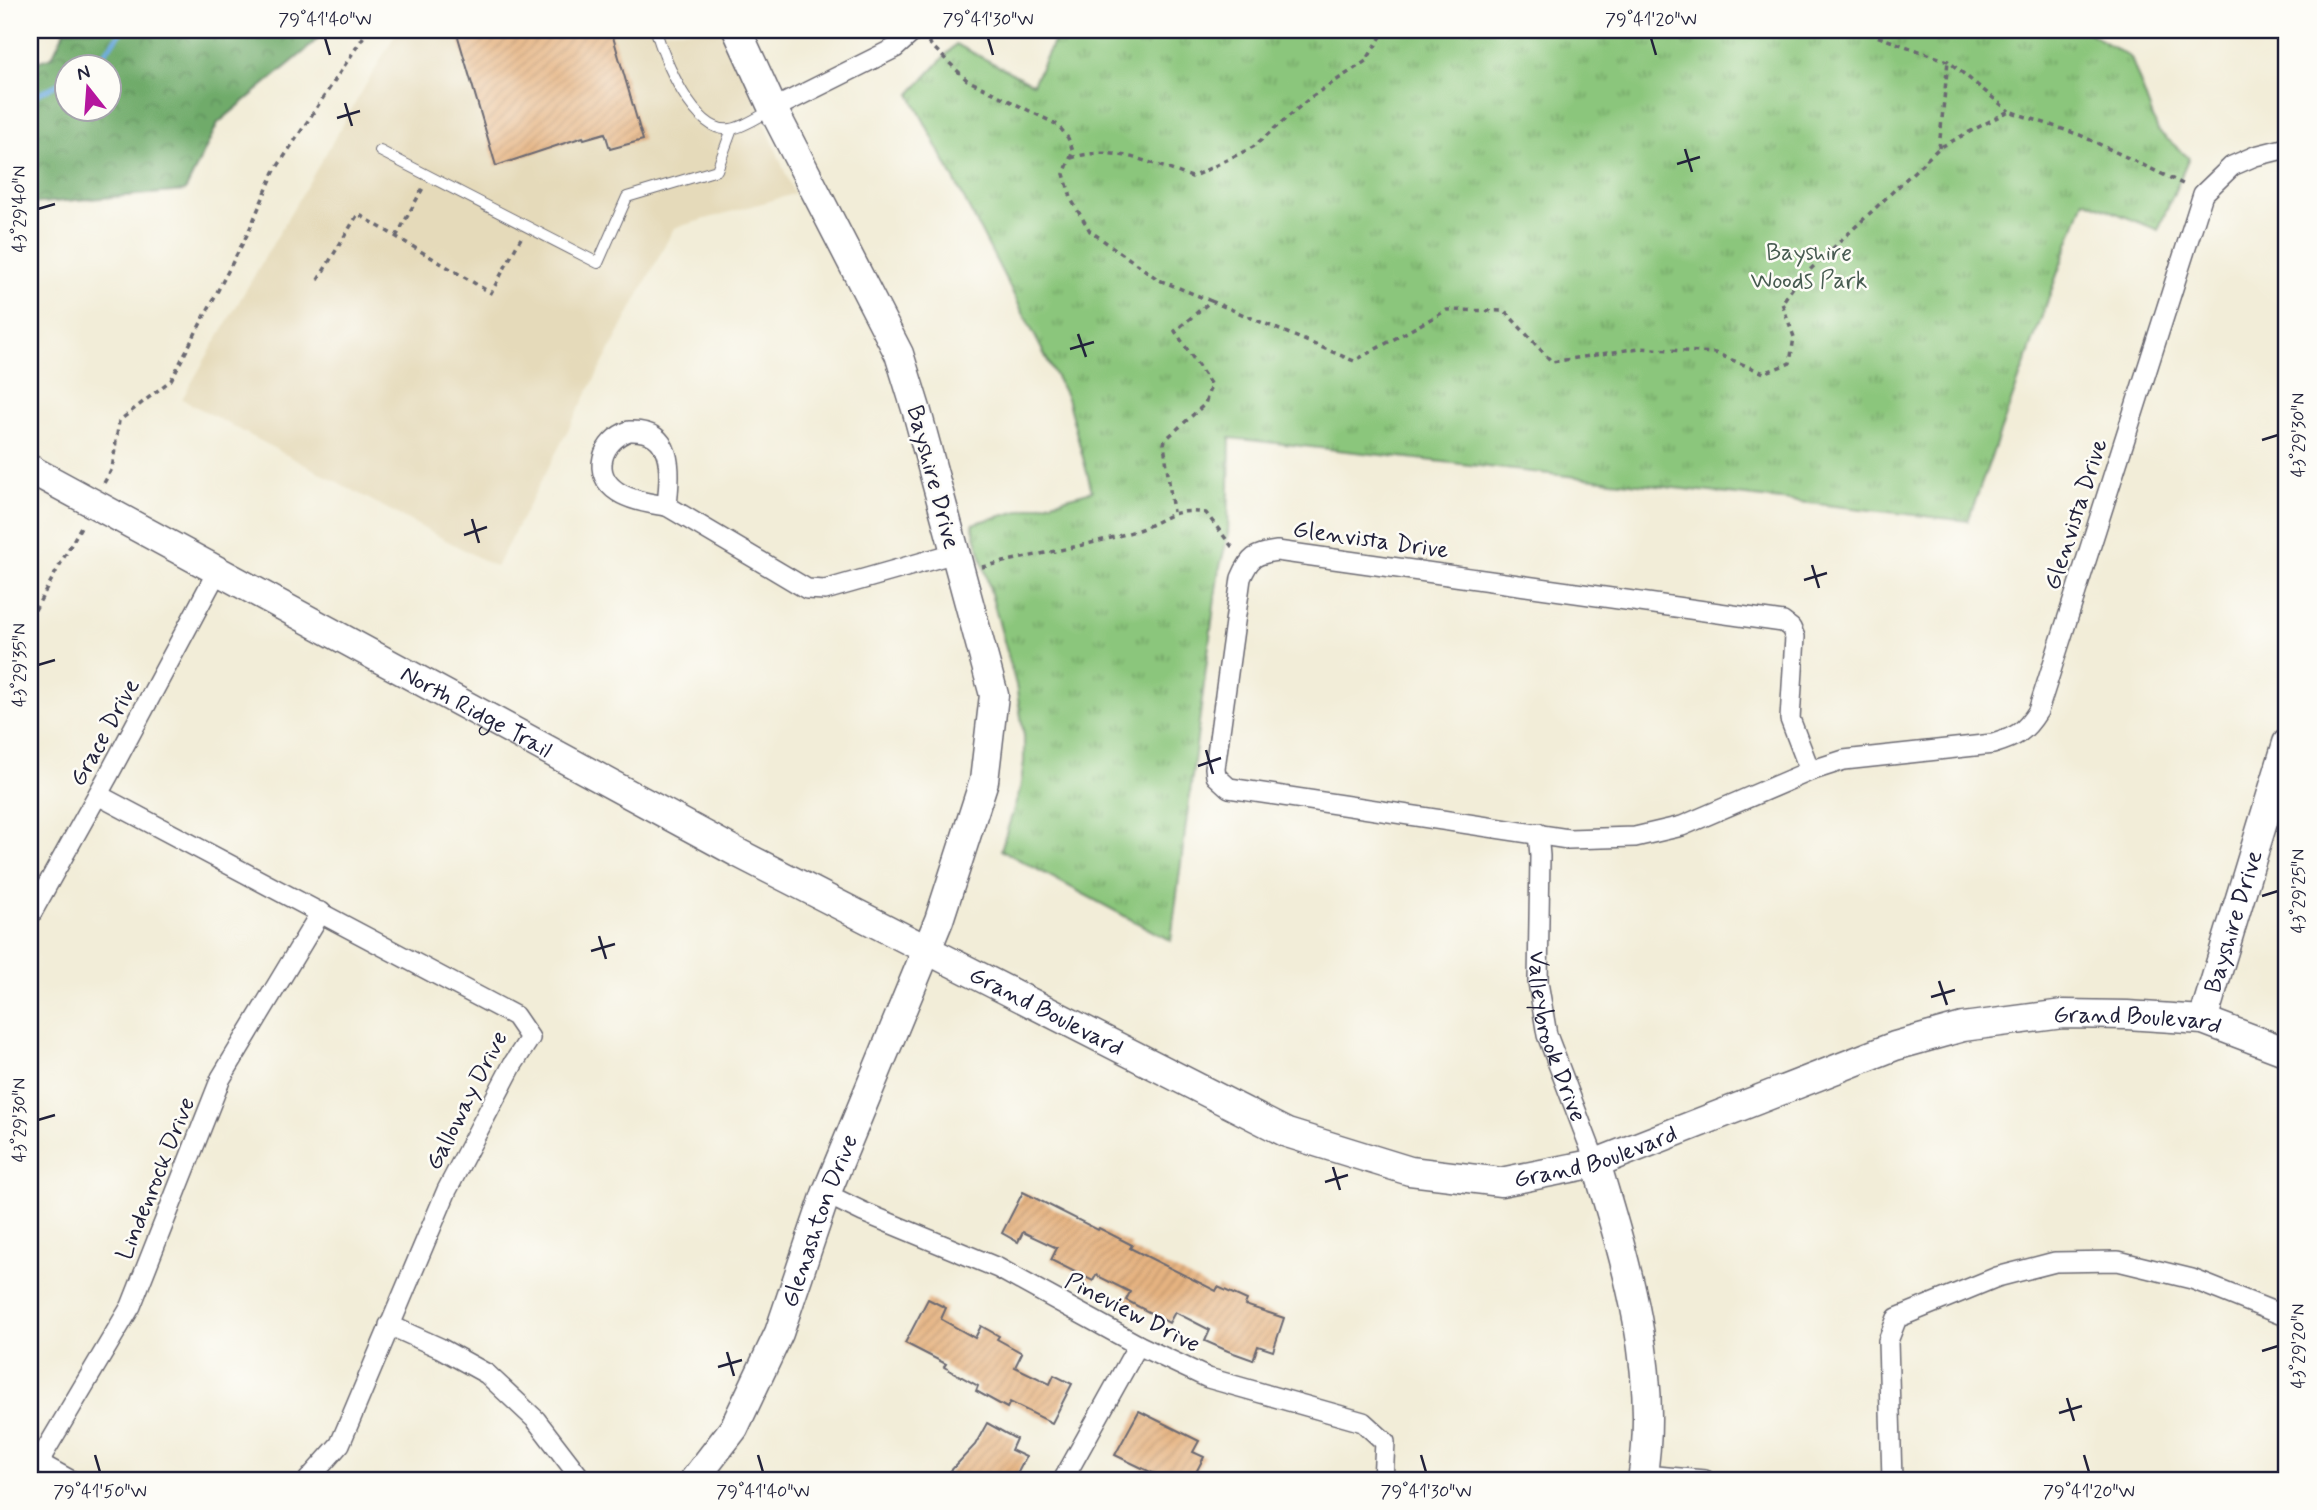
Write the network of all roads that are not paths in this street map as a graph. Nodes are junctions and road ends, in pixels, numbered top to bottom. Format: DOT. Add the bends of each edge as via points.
graph roads {
  1 [pos="656,30"];
  2 [pos="737,30"];
  3 [pos="921,36"];
  4 [pos="773,109"];
  5 [pos="732,129"];
  6 [pos="2287,148"];
  7 [pos="380,151"];
  8 [pos="30,469"];
  9 [pos="667,506"];
  10 [pos="955,553"];
  11 [pos="218,570"];
  12 [pos="2287,743"];
  13 [pos="1810,771"];
  14 [pos="2282,772"];
  15 [pos="98,795"];
  16 [pos="1538,833"];
  17 [pos="321,912"];
  18 [pos="30,916"];
  19 [pos="926,950"];
  20 [pos="2203,1020"];
  21 [pos="2287,1052"];
  22 [pos="1596,1163"];
  23 [pos="826,1194"];
  24 [pos="2287,1317"];
  25 [pos="389,1325"];
  26 [pos="1138,1345"];
  27 [pos="34,1461"];
  28 [pos="1642,1478"];
  29 [pos="70,1480"];
  30 [pos="308,1480"];
  31 [pos="582,1480"];
  32 [pos="694,1480"];
  33 [pos="1063,1480"];
  34 [pos="1383,1480"];
  35 [pos="1705,1480"];
  36 [pos="1892,1480"];
  1 -- 5 [label="lane" via="688,103 716,128"];
  2 -- 4 [label="street, Bayshire Drive"];
  3 -- 4 [label="street"];
  4 -- 5 [label="lane"];
  4 -- 10 [label="street, Bayshire Drive" via="899,354"];
  5 -- 7 [label="lane" via="717,170 627,197 598,264"];
  6 -- 13 [label="street, Glenvista Drive" via="2232,166 2203,194 2038,711 2028,727 1993,744 1844,760"];
  8 -- 11 [label="street, North Ridge Trail"];
  9 -- 10 [label="street" via="807,589 825,590"];
  10 -- 19 [label="street, Bayshire Drive" via="994,695 984,781"];
  11 -- 15 [label="street, Grace Drive"];
  11 -- 19 [label="street, North Ridge Trail" via="737,853"];
  12 -- 14 [label="street, Bayshire Drive"];
  13 -- 16 [label="street, Glenvista Drive" via="1682,826 1635,837 1568,839"];
  13 -- 16 [label="street, Glenvista Drive" via="1790,719 1795,637 1783,622 1278,551 1260,553 1247,563 1241,578 1215,760 1216,776 1222,783 1228,788"];
  14 -- 20 [label="street, Bayshire Drive"];
  15 -- 17 [label="street, Galloway Drive"];
  15 -- 18 [label="street, Grace Drive"];
  16 -- 22 [label="street, Valleybrook Drive" via="1538,982 1547,1035"];
  17 -- 25 [label="street, Galloway Drive" via="515,1016 530,1038 447,1190"];
  17 -- 27 [label="street, Lindenrock Drive" via="221,1078 131,1306"];
  19 -- 22 [label="street, Grand Boulevard" via="1287,1133 1410,1171 1501,1182"];
  19 -- 23 [label="street, Glenashton Drive"];
  20 -- 21 [label="street, Grand Boulevard"];
  20 -- 22 [label="street, Grand Boulevard" via="2063,1014 1963,1027 1895,1046"];
  22 -- 28 [label="street, Valleybrook Drive" via="1639,1328 1648,1404"];
  23 -- 26 [label="street, Pineview Drive" via="998,1268"];
  23 -- 32 [label="street, Glenashton Drive" via="768,1357 734,1428"];
  24 -- 36 [label="street" via="2192,1279 2118,1261 2056,1262 1997,1277 1909,1313 1897,1318 1888,1341"];
  25 -- 30 [label="street, Galloway Drive" via="340,1444"];
  25 -- 31 [label="street" via="487,1374 536,1420"];
  26 -- 33 [label="street"];
  26 -- 34 [label="street, Pineview Drive" via="1208,1378 1363,1422 1385,1442"];
  27 -- 29 [label="street"];
  28 -- 35 [label="street"];
}
